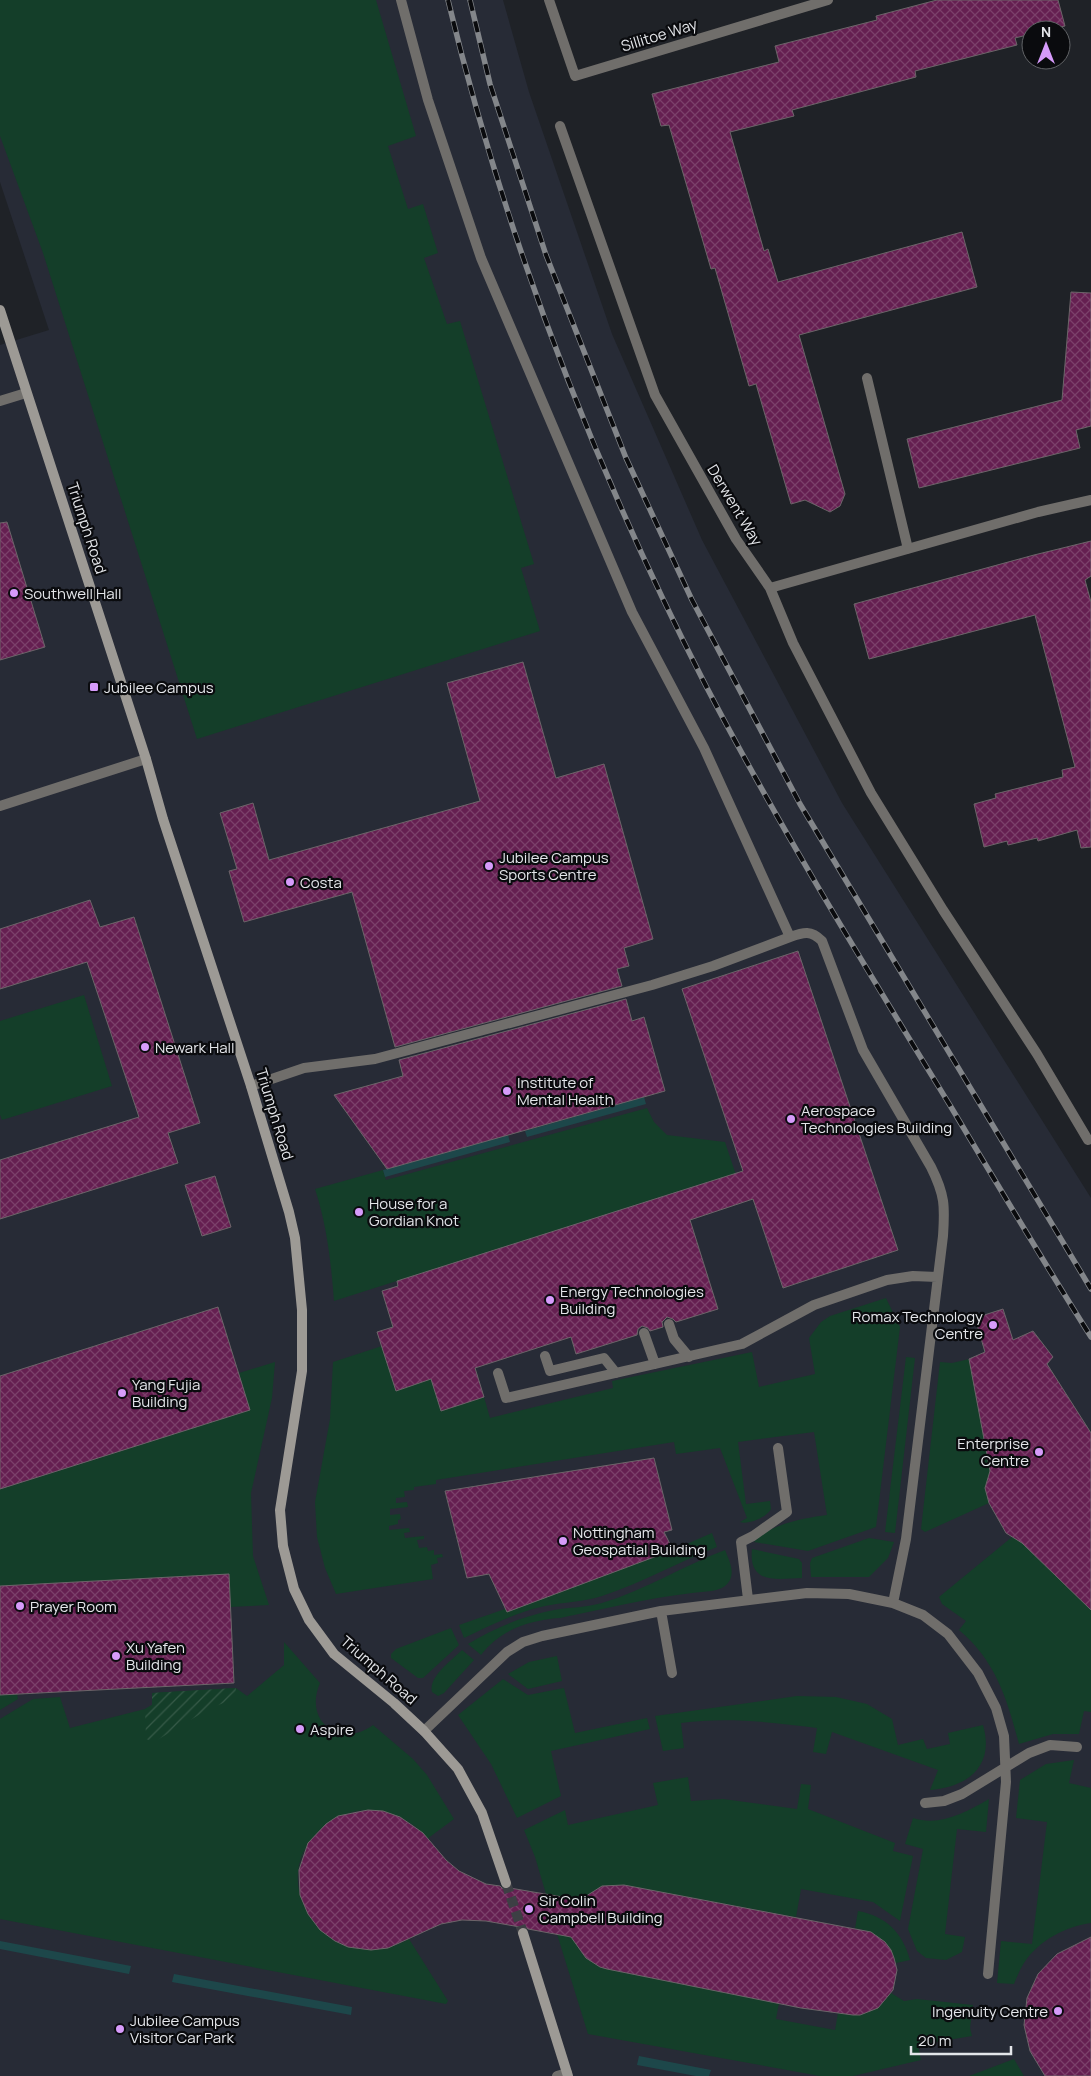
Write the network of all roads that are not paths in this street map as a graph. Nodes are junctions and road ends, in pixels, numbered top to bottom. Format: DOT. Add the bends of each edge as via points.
graph roads {
  1 [pos="401,0"];
  2 [pos="549,0"];
  3 [pos="828,0"];
  4 [pos="560,126"];
  5 [pos="0,310"];
  6 [pos="867,378"];
  7 [pos="26,393"];
  8 [pos="0,401"];
  9 [pos="1091,500"];
  10 [pos="908,549"];
  11 [pos="770,588"];
  12 [pos="146,759"];
  13 [pos="0,806"];
  14 [pos="790,938"];
  15 [pos="251,1086"];
  16 [pos="1088,1140"];
  17 [pos="937,1277"];
  18 [pos="669,1324"];
  19 [pos="644,1333"];
  20 [pos="545,1356"];
  21 [pos="689,1357"];
  22 [pos="655,1364"];
  23 [pos="498,1373"];
  24 [pos="616,1373"];
  25 [pos="778,1448"];
  26 [pos="748,1599"];
  27 [pos="893,1603"];
  28 [pos="661,1611"];
  29 [pos="672,1673"];
  30 [pos="424,1731"];
  31 [pos="1076,1746"];
  32 [pos="1006,1765"];
  33 [pos="925,1803"];
  34 [pos="506,1883"];
  35 [pos="522,1933"];
  36 [pos="988,1974"];
  37 [pos="564,2075"];
  1 -- 14 [label="lane" via="428,100 481,258 632,612 704,748"];
  2 -- 3 [label="lane, Sillitoe Way" via="575,76"];
  4 -- 11 [label="lane, Derwent Way" via="655,396 736,539"];
  5 -- 7 [label="street, Triumph Road"];
  6 -- 10 [label="lane"];
  7 -- 8 [label="lane"];
  7 -- 12 [label="street, Triumph Road"];
  9 -- 10 [label="lane"];
  10 -- 11 [label="lane"];
  11 -- 16 [label="lane, Derwent Way" via="793,643 871,792"];
  12 -- 13 [label="lane"];
  12 -- 15 [label="street, Triumph Road"];
  14 -- 15 [label="lane" via="652,985 375,1058 304,1068"];
  14 -- 17 [label="lane" via="804,932 815,933 822,941 863,1050 940,1184 945,1203"];
  15 -- 30 [label="street, Triumph Road" via="290,1212 300,1272 302,1371 280,1510 288,1570 309,1620 334,1654"];
  17 -- 21 [label="lane" via="887,1280 814,1304 742,1344"];
  17 -- 27 [label="lane" via="906,1539"];
  18 -- 21 [label="lane" via="674,1340"];
  19 -- 22 [label="lane"];
  20 -- 24 [label="lane" via="550,1371 604,1358"];
  21 -- 22 [label="lane"];
  22 -- 24 [label="lane"];
  23 -- 24 [label="lane" via="506,1398"];
  25 -- 26 [label="lane" via="787,1512 741,1542"];
  26 -- 27 [label="lane" via="807,1593 848,1594"];
  26 -- 28 [label="lane"];
  27 -- 32 [label="lane" via="923,1616 948,1634 978,1673 996,1708 1004,1736"];
  28 -- 29 [label="lane"];
  28 -- 30 [label="lane" via="523,1642 507,1652"];
  30 -- 34 [label="street, Triumph Road" via="458,1769 470,1788 492,1839"];
  31 -- 32 [label="lane" via="1050,1745"];
  32 -- 33 [label="lane" via="962,1794 944,1801"];
  32 -- 36 [label="lane"];
  35 -- 37 [label="street"];
}
